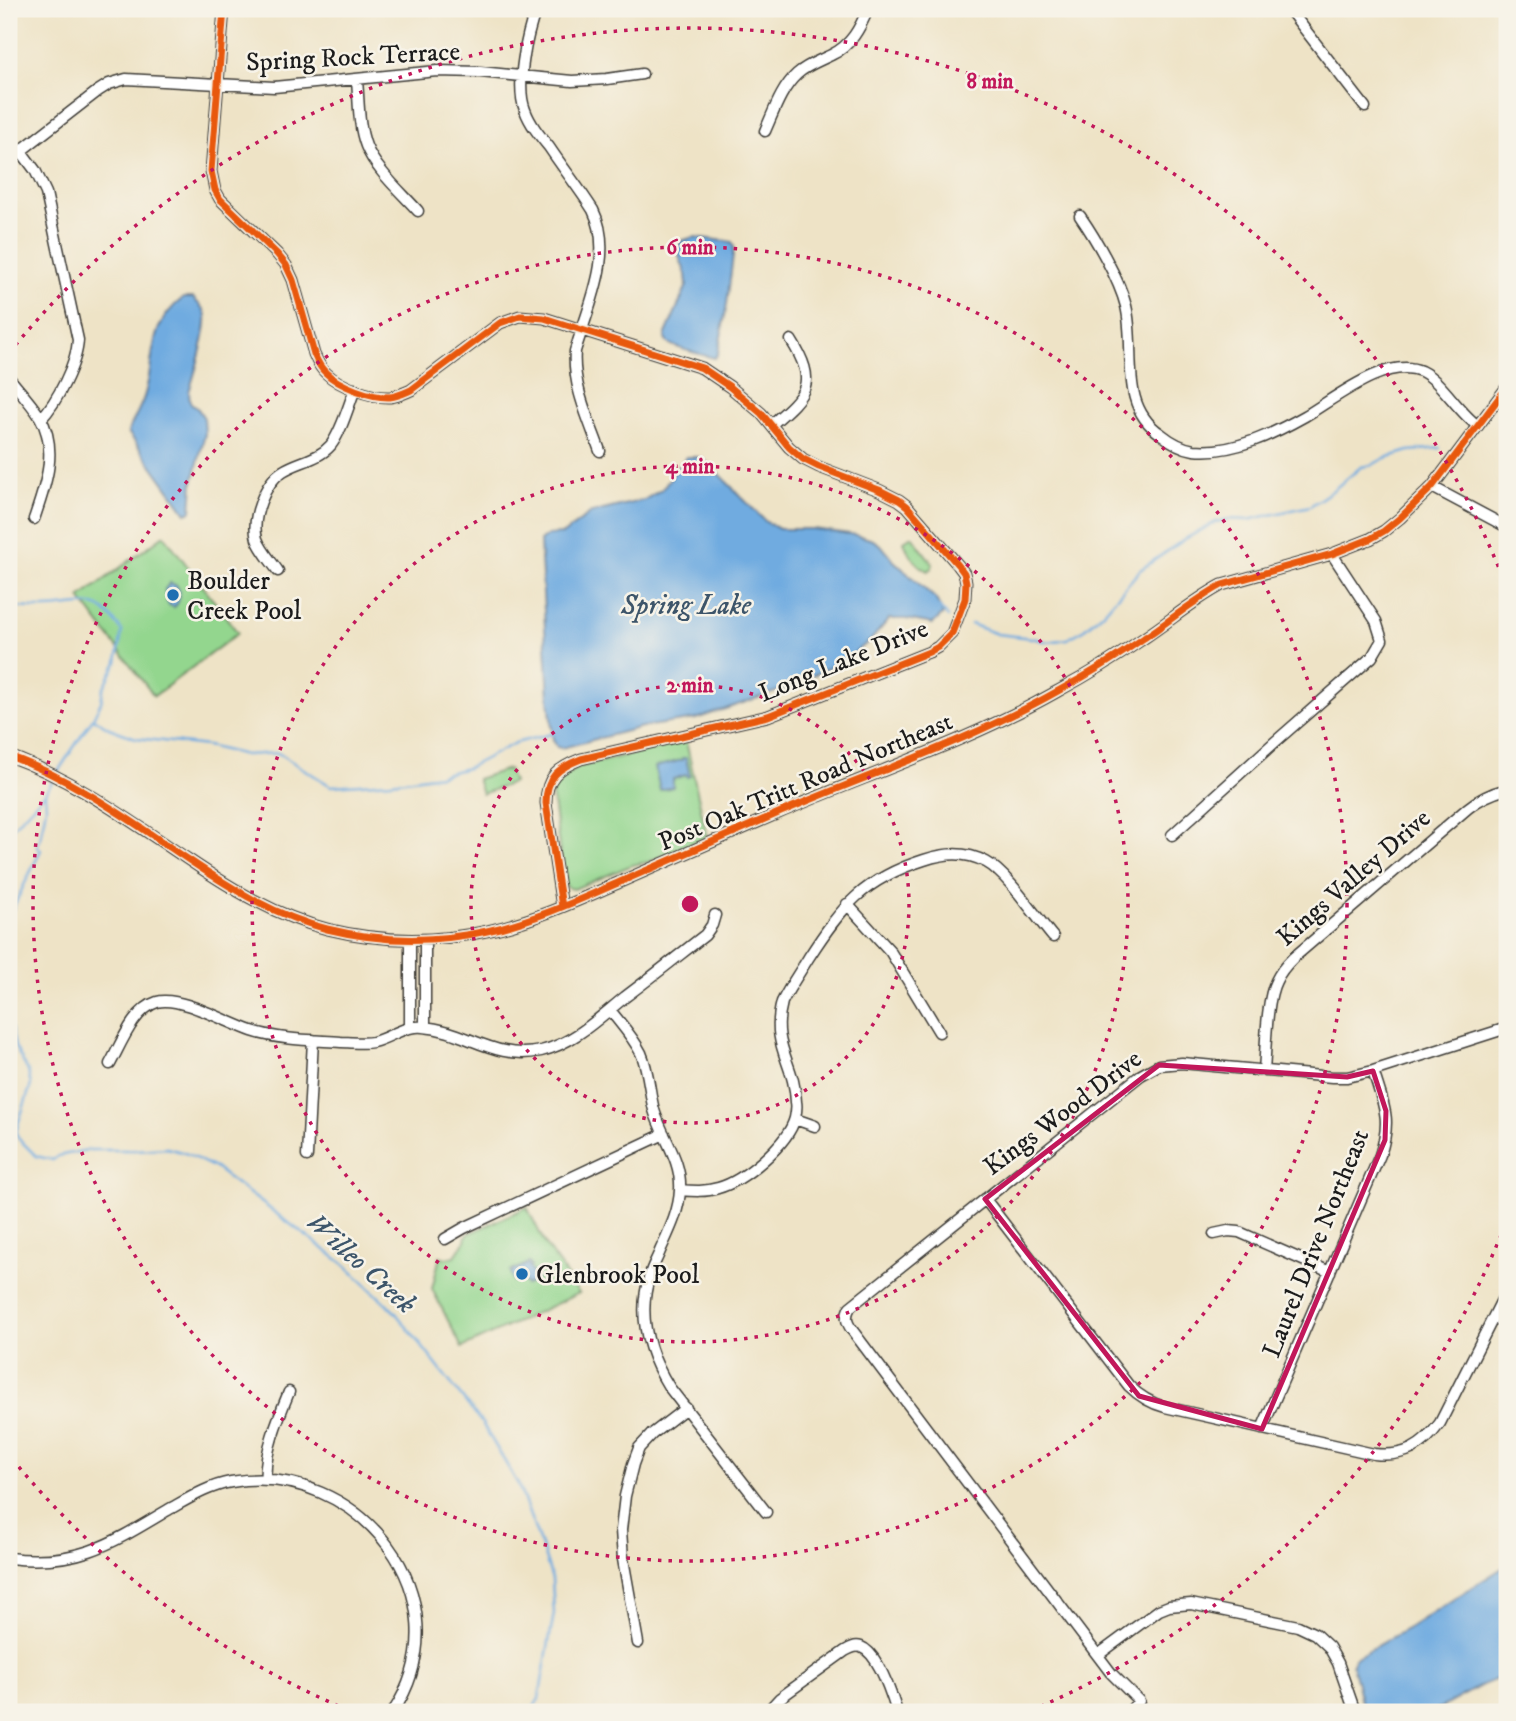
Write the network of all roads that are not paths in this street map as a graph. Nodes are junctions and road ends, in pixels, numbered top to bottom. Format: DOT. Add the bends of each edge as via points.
graph roads {
  1 [pos="223,9"];
  2 [pos="536,9"];
  3 [pos="868,9"];
  4 [pos="1289,9"];
  5 [pos="642,74"];
  6 [pos="522,76"];
  7 [pos="357,80"];
  8 [pos="217,84"];
  9 [pos="1365,107"];
  10 [pos="765,131"];
  11 [pos="20,150"];
  12 [pos="9,160"];
  13 [pos="418,211"];
  14 [pos="1080,216"];
  15 [pos="582,329"];
  16 [pos="791,340"];
  17 [pos="9,377"];
  18 [pos="1507,387"];
  19 [pos="355,390"];
  20 [pos="41,419"];
  21 [pos="772,424"];
  22 [pos="1478,426"];
  23 [pos="600,451"];
  24 [pos="1432,487"];
  25 [pos="34,519"];
  26 [pos="1507,527"];
  27 [pos="1332,554"];
  28 [pos="278,571"];
  29 [pos="10,756"];
  30 [pos="1507,789"];
  31 [pos="1172,835"];
  32 [pos="847,904"];
  33 [pos="562,907"];
  34 [pos="715,915"];
  35 [pos="1053,937"];
  36 [pos="410,940"];
  37 [pos="425,940"];
  38 [pos="610,1010"];
  39 [pos="410,1027"];
  40 [pos="425,1027"];
  41 [pos="1507,1028"];
  42 [pos="939,1032"];
  43 [pos="313,1041"];
  44 [pos="110,1064"];
  45 [pos="1264,1071"];
  46 [pos="1373,1071"];
  47 [pos="795,1119"];
  48 [pos="816,1126"];
  49 [pos="664,1134"];
  50 [pos="307,1156"];
  51 [pos="680,1191"];
  52 [pos="985,1199"];
  53 [pos="1214,1234"];
  54 [pos="446,1239"];
  55 [pos="1330,1272"];
  56 [pos="1507,1290"];
  57 [pos="833,1312"];
  58 [pos="847,1314"];
  59 [pos="289,1392"];
  60 [pos="686,1408"];
  61 [pos="1262,1429"];
  62 [pos="266,1480"];
  63 [pos="766,1512"];
  64 [pos="9,1558"];
  65 [pos="638,1643"];
  66 [pos="1098,1655"];
  67 [pos="393,1712"];
  68 [pos="767,1712"];
  69 [pos="897,1712"];
  70 [pos="1129,1712"];
  71 [pos="1355,1712"];
  1 -- 8 [label="street, Long Lake Drive"];
  2 -- 6 [label="street"];
  3 -- 10 [label="street" via="845,47 792,79"];
  4 -- 9 [label="street"];
  5 -- 6 [label="street, Spring Rock Terrace" via="581,81"];
  6 -- 7 [label="street, Spring Rock Terrace" via="452,71"];
  6 -- 15 [label="street" via="525,111 593,209 601,234 600,268"];
  7 -- 8 [label="street, Spring Rock Terrace" via="274,87"];
  7 -- 13 [label="street" via="367,149"];
  8 -- 11 [label="street, Spring Rock Terrace" via="118,80"];
  8 -- 19 [label="street, Long Lake Drive" via="211,170 215,190 286,265 319,364 334,380"];
  11 -- 12 [label="street, Spring Rock Terrace"];
  11 -- 20 [label="street" via="46,193 78,340 75,361"];
  14 -- 22 [label="street" via="1126,306 1132,390 1138,409 1155,430 1182,447 1211,450 1247,442 1297,420 1363,380 1408,368 1432,378"];
  15 -- 19 [label="street, Long Lake Drive" via="535,316 513,317 404,393 380,397"];
  15 -- 21 [label="street, Long Lake Drive" via="702,368"];
  15 -- 23 [label="street" via="575,373"];
  16 -- 21 [label="street" via="805,365 805,385 794,405"];
  17 -- 20 [label="street"];
  18 -- 22 [label="street, Post Oak Tritt Road Northeast"];
  19 -- 28 [label="street" via="331,444 315,457 282,471 265,491 256,531"];
  20 -- 25 [label="street" via="49,468"];
  21 -- 33 [label="street, Long Lake Drive" via="803,459 899,500 951,556 964,573 966,590 952,633 929,652 785,710 567,764 546,789"];
  22 -- 24 [label="street, Post Oak Tritt Road Northeast"];
  24 -- 26 [label="street"];
  24 -- 27 [label="street, Post Oak Tritt Road Northeast" via="1384,531"];
  27 -- 31 [label="street" via="1388,642"];
  27 -- 33 [label="street, Post Oak Tritt Road Northeast" via="1222,585 1106,663 1010,717"];
  29 -- 36 [label="street, Post Oak Tritt Road Northeast" via="78,789 225,884 274,910 328,929"];
  30 -- 45 [label="street, Kings Valley Drive" via="1479,799 1282,970 1271,996"];
  32 -- 35 [label="street" via="895,871 957,853 992,866"];
  32 -- 42 [label="street" via="890,951"];
  32 -- 47 [label="street" via="787,992 779,1013 780,1042 795,1092"];
  33 -- 37 [label="street, Post Oak Tritt Road Northeast" via="498,929"];
  34 -- 38 [label="street" via="705,935"];
  36 -- 37 [label="street, Post Oak Tritt Road Northeast"];
  36 -- 39 [label="street"];
  37 -- 40 [label="street"];
  38 -- 40 [label="street" via="561,1043 523,1053 496,1050"];
  38 -- 49 [label="street" via="640,1052"];
  39 -- 40 [label="street"];
  39 -- 43 [label="street" via="372,1042"];
  41 -- 46 [label="street, Kings Wood Drive"];
  43 -- 44 [label="street" via="252,1031 168,1000 143,1009"];
  43 -- 50 [label="street"];
  45 -- 46 [label="street, Kings Wood Drive" via="1346,1077"];
  45 -- 52 [label="street, Kings Wood Drive" via="1160,1065 1141,1075"];
  46 -- 55 [label="street, Laurel Drive Northeast" via="1386,1111 1385,1140"];
  47 -- 48 [label="street"];
  47 -- 51 [label="street" via="778,1147 739,1179 715,1189"];
  49 -- 51 [label="street" via="677,1164"];
  49 -- 54 [label="street"];
  51 -- 60 [label="street" via="675,1217 650,1273 644,1314 659,1371"];
  52 -- 58 [label="street, Kings Wood Drive" via="855,1301"];
  52 -- 61 [label="street" via="1139,1396 1150,1403"];
  53 -- 55 [label="street" via="1239,1232"];
  55 -- 61 [label="street, Laurel Drive Northeast"];
  56 -- 61 [label="street" via="1440,1423 1421,1444 1396,1454 1374,1454"];
  57 -- 58 [label="street"];
  58 -- 66 [label="street" via="852,1330"];
  59 -- 62 [label="street" via="272,1438"];
  60 -- 63 [label="street"];
  60 -- 65 [label="street" via="639,1448 625,1496 623,1559"];
  62 -- 64 [label="street" via="233,1481 206,1489 91,1552 60,1559"];
  62 -- 67 [label="street" via="305,1486 343,1504 374,1529 400,1563 414,1600 418,1639 411,1676"];
  66 -- 70 [label="street" via="1139,1701"];
  66 -- 71 [label="street" via="1159,1610 1180,1604 1298,1626 1323,1640 1334,1654"];
  68 -- 69 [label="street" via="860,1642 889,1685"];
}
